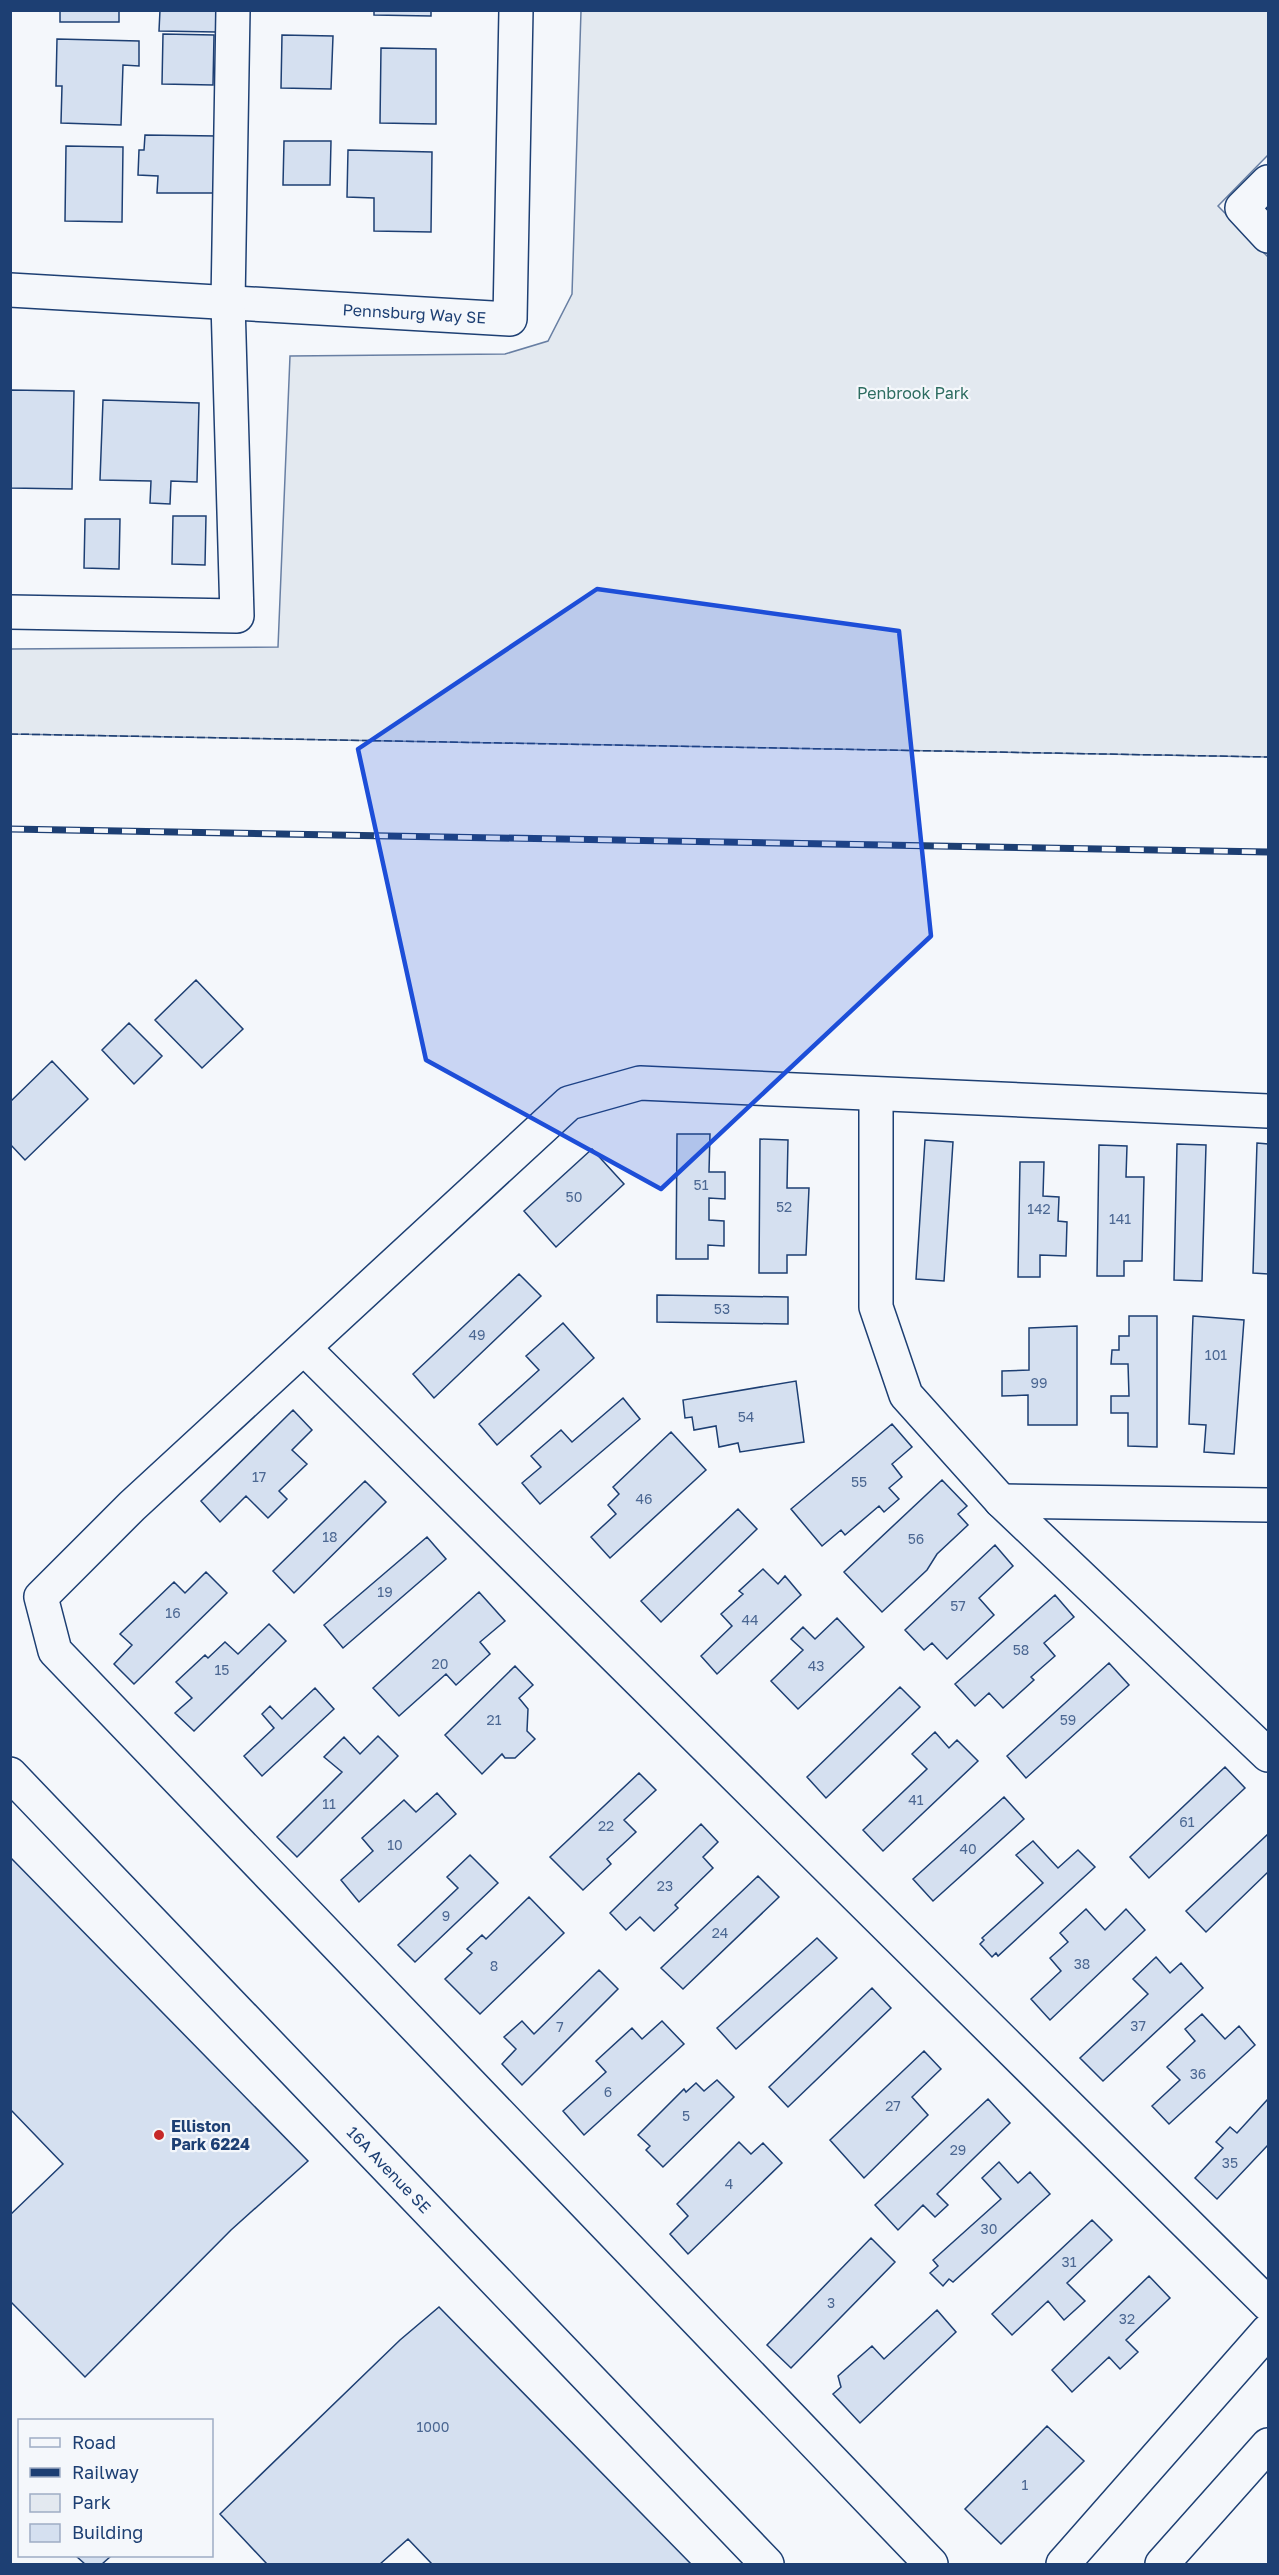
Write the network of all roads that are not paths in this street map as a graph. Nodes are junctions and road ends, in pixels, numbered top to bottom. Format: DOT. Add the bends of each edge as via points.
graph roads {
  1 [pos="233,10"];
  2 [pos="516,10"];
  3 [pos="1269,182"];
  4 [pos="1269,236"];
  5 [pos="10,290"];
  6 [pos="228,303"];
  7 [pos="10,612"];
  8 [pos="876,1094"];
  9 [pos="1269,1111"];
  10 [pos="304,1348"];
  11 [pos="1001,1501"];
  12 [pos="1269,1505"];
  13 [pos="1269,1755"];
  14 [pos="10,1774"];
  15 [pos="1269,2304"];
  16 [pos="1269,2331"];
  17 [pos="1269,2445"];
  18 [pos="767,2565"];
  19 [pos="931,2565"];
  20 [pos="1063,2565"];
  21 [pos="1162,2565"];
  1 -- 6 [label="street"];
  2 -- 6 [label="street, Pennsburg Way SE" via="510,319"];
  3 -- 4 [label="street" via="1242,208"];
  5 -- 6 [label="street, Pennsburg Way SE"];
  6 -- 7 [label="street" via="237,616"];
  8 -- 9 [label="street"];
  8 -- 10 [label="street" via="640,1083 569,1103"];
  8 -- 11 [label="street" via="876,1307 906,1395"];
  10 -- 15 [label="street"];
  10 -- 19 [label="street" via="132,1506 41,1597 55,1651"];
  11 -- 12 [label="street"];
  11 -- 13 [label="street"];
  14 -- 18 [label="street, 16A Avenue SE"];
  16 -- 20 [label="street"];
  17 -- 21 [label="street"];
}
